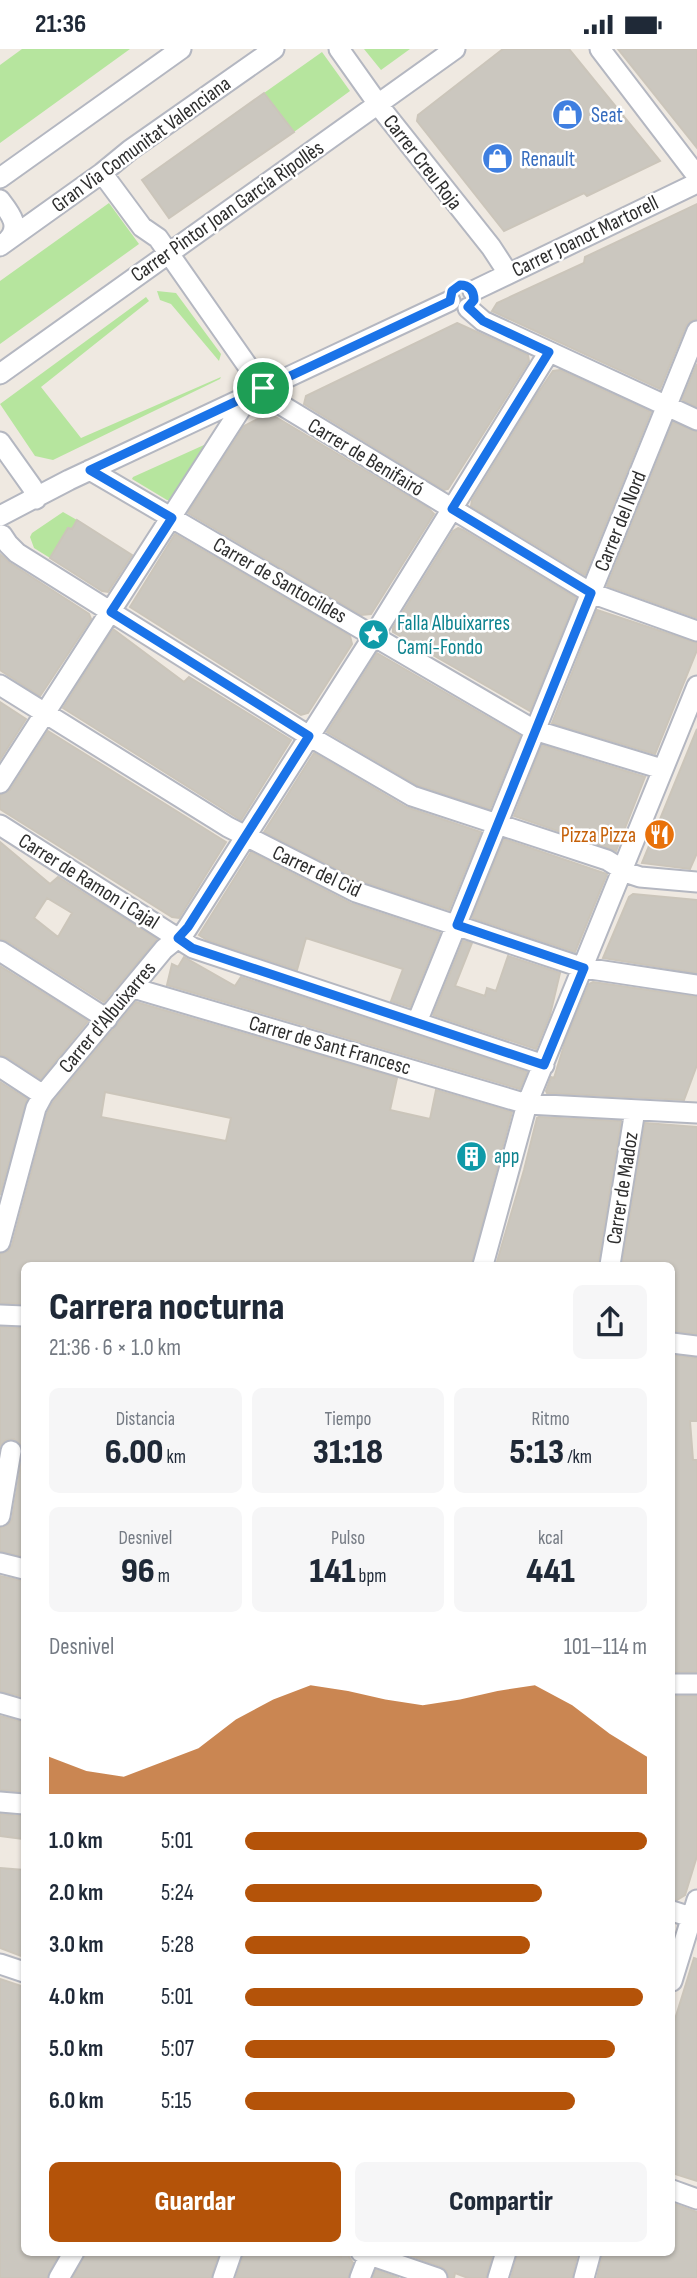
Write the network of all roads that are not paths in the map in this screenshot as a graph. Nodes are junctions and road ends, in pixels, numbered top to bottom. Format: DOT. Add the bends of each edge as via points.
graph roads {
  1 [pos="181,49"];
  2 [pos="274,49"];
  3 [pos="340,49"];
  4 [pos="454,49"];
  5 [pos="600,49"];
  6 [pos="379,105"];
  7 [pos="102,173"];
  8 [pos="697,176"];
  9 [pos="0,178"];
  10 [pos="697,183"];
  11 [pos="0,200"];
  12 [pos="3,243"];
  13 [pos="163,246"];
  14 [pos="508,273"];
  15 [pos="464,300"];
  16 [pos="697,331"];
  17 [pos="549,352"];
  18 [pos="0,374"];
  19 [pos="256,392"];
  20 [pos="667,406"];
  21 [pos="697,420"];
  22 [pos="0,442"];
  23 [pos="90,470"];
  24 [pos="36,499"];
  25 [pos="452,509"];
  26 [pos="172,518"];
  27 [pos="1,529"];
  28 [pos="591,593"];
  29 [pos="111,612"];
  30 [pos="697,631"];
  31 [pos="374,635"];
  32 [pos="0,685"];
  33 [pos="697,686"];
  34 [pos="45,712"];
  35 [pos="534,730"];
  36 [pos="309,736"];
  37 [pos="662,769"];
  38 [pos="0,783"];
  39 [pos="0,825"];
  40 [pos="497,825"];
  41 [pos="245,837"];
  42 [pos="623,870"];
  43 [pos="697,883"];
  44 [pos="457,925"];
  45 [pos="178,938"];
  46 [pos="0,951"];
  47 [pos="584,968"];
  48 [pos="697,985"];
  49 [pos="133,988"];
  50 [pos="107,1019"];
  51 [pos="417,1022"];
  52 [pos="544,1065"];
  53 [pos="0,1067"];
  54 [pos="43,1094"];
  55 [pos="527,1104"];
  56 [pos="635,1110"];
  57 [pos="697,1112"];
  58 [pos="8,1178"];
  59 [pos="0,1242"];
  60 [pos="484,1262"];
  61 [pos="610,1262"];
  62 [pos="0,1315"];
  63 [pos="21,1316"];
  64 [pos="675,1343"];
  65 [pos="697,1346"];
  66 [pos="12,1451"];
  67 [pos="0,1516"];
  68 [pos="0,1563"];
  69 [pos="21,1568"];
  70 [pos="675,1684"];
  71 [pos="697,1684"];
  72 [pos="0,1703"];
  73 [pos="21,1709"];
  74 [pos="0,1801"];
  75 [pos="21,1804"];
  76 [pos="675,1911"];
  77 [pos="695,1912"];
  78 [pos="0,1964"];
  79 [pos="21,1971"];
  80 [pos="675,1972"];
  81 [pos="675,2191"];
  82 [pos="697,2199"];
  83 [pos="72,2256"];
  84 [pos="231,2256"];
  85 [pos="366,2256"];
  86 [pos="375,2256"];
  87 [pos="505,2256"];
  88 [pos="590,2256"];
  89 [pos="59,2278"];
  90 [pos="223,2278"];
  91 [pos="360,2278"];
  92 [pos="437,2278"];
  93 [pos="498,2278"];
  94 [pos="584,2278"];
  1 -- 9 [label="street"];
  2 -- 7 [label="street, Gran Via Comunitat Valenciana"];
  3 -- 6 [label="street, Carrer Creu Roja"];
  4 -- 6 [label="street, Carrer Pintor Joan García Ripollès"];
  5 -- 8 [label="street"];
  6 -- 13 [label="street, Carrer Pintor Joan García Ripollès"];
  6 -- 14 [label="street, Carrer Creu Roja"];
  7 -- 12 [label="street, Gran Via Comunitat Valenciana"];
  7 -- 13 [label="street, Carrer de Benifairó" via="142,227"];
  10 -- 14 [label="street, Carrer Joanot Martorell"];
  11 -- 12 [label="street, Gran Via Comunitat Valenciana" via="14,221 14,233"];
  13 -- 18 [label="street, Carrer Pintor Joan García Ripollès"];
  13 -- 19 [label="street, Carrer de Benifairó"];
  14 -- 15 [label="street, Carrer Joanot Martorell"];
  15 -- 17 [label="street" via="483,321"];
  15 -- 19 [label="street, Carrer Joanot Martorell"];
  16 -- 20 [label="street, Carrer del Nord"];
  17 -- 20 [label="street"];
  17 -- 25 [label="street, Carrer d'Albuixarres"];
  19 -- 23 [label="street, Carrer Joanot Martorell"];
  19 -- 25 [label="street, Carrer de Benifairó"];
  19 -- 26 [label="street"];
  20 -- 21 [label="street"];
  20 -- 28 [label="street, Carrer del Nord"];
  22 -- 24 [label="street"];
  23 -- 24 [label="street, Carrer Joanot Martorell"];
  23 -- 26 [label="street, Carrer de Santocildes"];
  24 -- 27 [label="street, Carrer Joanot Martorell"];
  25 -- 28 [label="street, Carrer de Benifairó"];
  25 -- 31 [label="street, Carrer d'Albuixarres"];
  26 -- 29 [label="street"];
  26 -- 31 [label="street, Carrer de Santocildes"];
  27 -- 29 [label="street" via="18,552"];
  28 -- 30 [label="street, Carrer de Benifairó"];
  28 -- 35 [label="street, Carrer del Nord"];
  29 -- 34 [label="street"];
  29 -- 36 [label="street"];
  31 -- 35 [label="street, Carrer de Santocildes"];
  31 -- 36 [label="street, Carrer d'Albuixarres"];
  32 -- 34 [label="street, Carrer del Cid"];
  33 -- 37 [label="street"];
  34 -- 38 [label="street"];
  34 -- 41 [label="street, Carrer del Cid"];
  35 -- 37 [label="street, Carrer de Santocildes"];
  35 -- 40 [label="street, Carrer del Nord"];
  36 -- 40 [label="street" via="412,796"];
  36 -- 41 [label="street, Carrer d'Albuixarres"];
  37 -- 42 [label="street"];
  39 -- 45 [label="street, Carrer de Ramon i Cajal"];
  40 -- 42 [label="street" via="611,861"];
  40 -- 44 [label="street, Carrer del Nord"];
  41 -- 44 [label="street, Carrer del Cid" via="356,892"];
  41 -- 45 [label="street, Carrer d'Albuixarres"];
  42 -- 43 [label="street" via="646,878"];
  42 -- 47 [label="street"];
  44 -- 47 [label="street, Carrer del Cid"];
  44 -- 51 [label="street, Carrer del Nord"];
  45 -- 49 [label="street, Carrer d'Albuixarres"];
  45 -- 51 [label="street, Carrer de Ramon i Cajal" via="192,948"];
  46 -- 50 [label="street"];
  47 -- 48 [label="street, Carrer del Cid"];
  47 -- 52 [label="street"];
  49 -- 50 [label="street, Carrer d'Albuixarres"];
  49 -- 55 [label="street, Carrer de Sant Francesc"];
  50 -- 54 [label="street, Carrer d'Albuixarres"];
  51 -- 52 [label="street, Carrer de Ramon i Cajal"];
  52 -- 55 [label="street"];
  53 -- 54 [label="street"];
  54 -- 58 [label="street, Carrer d'Albuixarres"];
  55 -- 56 [label="street, Carrer de Sant Francesc"];
  55 -- 60 [label="street"];
  56 -- 57 [label="street, Carrer de Sant Francesc"];
  56 -- 61 [label="street, Carrer de Madoz"];
  58 -- 59 [label="street, Carrer d'Albuixarres"];
  62 -- 63 [label="street"];
  64 -- 65 [label="street"];
  66 -- 67 [label="street"];
  68 -- 69 [label="street"];
  70 -- 71 [label="street"];
  72 -- 73 [label="street"];
  74 -- 75 [label="street"];
  76 -- 77 [label="street"];
  77 -- 80 [label="street"];
  78 -- 79 [label="street"];
  81 -- 82 [label="street"];
  83 -- 89 [label="street"];
  84 -- 90 [label="street"];
  85 -- 91 [label="street"];
  86 -- 92 [label="street"];
  87 -- 93 [label="street"];
  88 -- 94 [label="street"];
}
